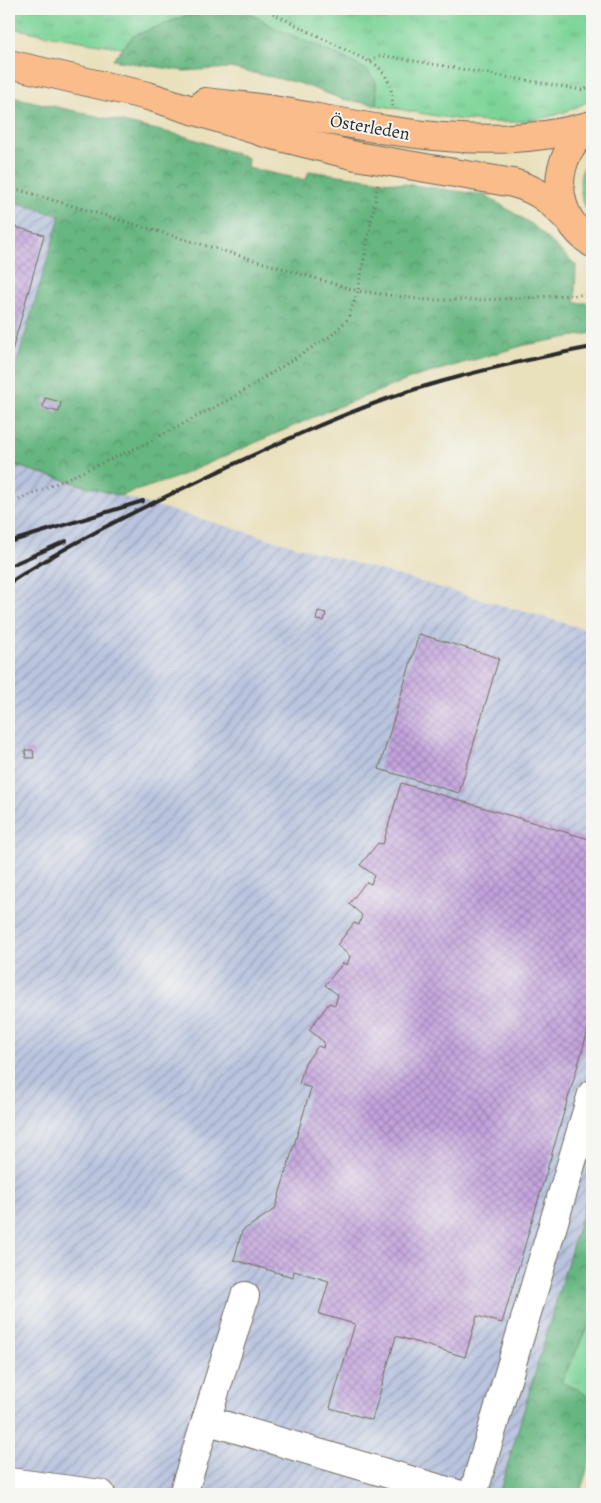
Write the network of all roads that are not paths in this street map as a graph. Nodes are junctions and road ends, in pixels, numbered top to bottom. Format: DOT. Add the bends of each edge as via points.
graph roads {
  1 [pos="9,64"];
  2 [pos="148,96"];
  3 [pos="592,127"];
  4 [pos="566,217"];
  5 [pos="592,244"];
  6 [pos="592,1094"];
  7 [pos="245,1296"];
  8 [pos="206,1420"];
  9 [pos="9,1482"];
  10 [pos="102,1494"];
  11 [pos="183,1494"];
  12 [pos="457,1494"];
  13 [pos="473,1494"];
  1 -- 2 [label="main road, Österleden"];
  2 -- 3 [label="main road, Österleden" via="270,109 447,139 557,135"];
  2 -- 4 [label="main road, Österleden" via="268,134 338,151 513,183 540,193"];
  3 -- 4 [label="main road" via="572,146 563,162 559,181"];
  4 -- 5 [label="main road, Österleden"];
  6 -- 13 [label="lane"];
  7 -- 8 [label="lane"];
  8 -- 11 [label="lane"];
  8 -- 12 [label="lane"];
  9 -- 10 [label="lane"];
}
